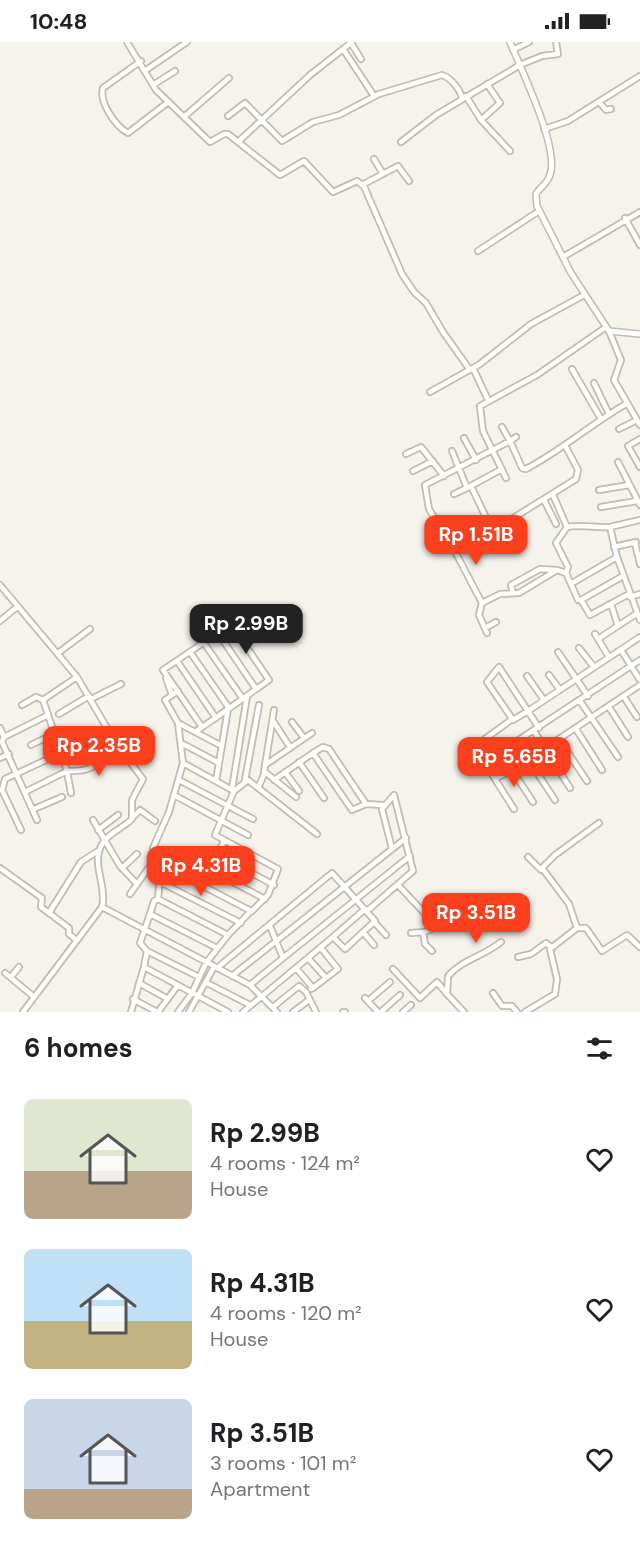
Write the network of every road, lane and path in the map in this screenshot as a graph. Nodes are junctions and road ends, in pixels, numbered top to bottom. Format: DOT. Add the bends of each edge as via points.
graph roads {
  1 [pos="127,42"];
  2 [pos="187,42"];
  3 [pos="352,42"];
  4 [pos="510,42"];
  5 [pos="529,42"];
  6 [pos="556,42"];
  7 [pos="343,49"];
  8 [pos="513,50"];
  9 [pos="362,59"];
  10 [pos="141,61"];
  11 [pos="520,65"];
  12 [pos="146,70"];
  13 [pos="175,71"];
  14 [pos="640,76"];
  15 [pos="229,78"];
  16 [pos="487,84"];
  17 [pos="153,85"];
  18 [pos="374,96"];
  19 [pos="464,97"];
  20 [pos="167,103"];
  21 [pos="600,103"];
  22 [pos="610,109"];
  23 [pos="185,116"];
  24 [pos="228,116"];
  25 [pos="263,119"];
  26 [pos="481,120"];
  27 [pos="544,129"];
  28 [pos="238,142"];
  29 [pos="401,142"];
  30 [pos="510,151"];
  31 [pos="374,159"];
  32 [pos="383,174"];
  33 [pos="409,181"];
  34 [pos="363,184"];
  35 [pos="540,211"];
  36 [pos="640,212"];
  37 [pos="625,218"];
  38 [pos="640,245"];
  39 [pos="478,251"];
  40 [pos="563,257"];
  41 [pos="584,295"];
  42 [pos="607,329"];
  43 [pos="640,334"];
  44 [pos="471,369"];
  45 [pos="572,369"];
  46 [pos="594,383"];
  47 [pos="430,392"];
  48 [pos="489,400"];
  49 [pos="626,404"];
  50 [pos="609,414"];
  51 [pos="601,419"];
  52 [pos="639,422"];
  53 [pos="502,427"];
  54 [pos="619,429"];
  55 [pos="516,437"];
  56 [pos="464,438"];
  57 [pos="640,439"];
  58 [pos="510,441"];
  59 [pos="566,447"];
  60 [pos="493,450"];
  61 [pos="452,451"];
  62 [pos="406,454"];
  63 [pos="476,460"];
  64 [pos="433,461"];
  65 [pos="618,462"];
  66 [pos="640,467"];
  67 [pos="459,468"];
  68 [pos="502,469"];
  69 [pos="413,471"];
  70 [pos="444,476"];
  71 [pos="506,478"];
  72 [pos="629,484"];
  73 [pos="469,487"];
  74 [pos="599,490"];
  75 [pos="454,494"];
  76 [pos="553,495"];
  77 [pos="544,500"];
  78 [pos="639,503"];
  79 [pos="601,507"];
  80 [pos="640,520"];
  81 [pos="556,524"];
  82 [pos="567,527"];
  83 [pos="610,527"];
  84 [pos="491,528"];
  85 [pos="443,532"];
  86 [pos="449,540"];
  87 [pos="614,547"];
  88 [pos="456,552"];
  89 [pos="617,557"];
  90 [pos="640,564"];
  91 [pos="557,570"];
  92 [pos="537,571"];
  93 [pos="566,573"];
  94 [pos="527,576"];
  95 [pos="623,576"];
  96 [pos="542,579"];
  97 [pos="574,582"];
  98 [pos="0,585"];
  99 [pos="532,585"];
  100 [pos="513,593"];
  101 [pos="640,594"];
  102 [pos="630,596"];
  103 [pos="578,600"];
  104 [pos="482,603"];
  105 [pos="611,604"];
  106 [pos="17,607"];
  107 [pos="636,614"];
  108 [pos="640,620"];
  109 [pos="0,621"];
  110 [pos="496,622"];
  111 [pos="618,626"];
  112 [pos="90,629"];
  113 [pos="218,633"];
  114 [pos="640,637"];
  115 [pos="204,643"];
  116 [pos="579,648"];
  117 [pos="621,650"];
  118 [pos="190,652"];
  119 [pos="558,652"];
  120 [pos="58,653"];
  121 [pos="609,657"];
  122 [pos="640,660"];
  123 [pos="177,661"];
  124 [pos="594,667"];
  125 [pos="631,667"];
  126 [pos="163,670"];
  127 [pos="549,675"];
  128 [pos="527,676"];
  129 [pos="77,677"];
  130 [pos="577,679"];
  131 [pos="640,680"];
  132 [pos="122,684"];
  133 [pos="640,685"];
  134 [pos="256,689"];
  135 [pos="560,690"];
  136 [pos="178,691"];
  137 [pos="172,695"];
  138 [pos="588,696"];
  139 [pos="624,696"];
  140 [pos="90,697"];
  141 [pos="245,697"];
  142 [pos="43,700"];
  143 [pos="544,700"];
  144 [pos="580,701"];
  145 [pos="22,705"];
  146 [pos="259,705"];
  147 [pos="609,707"];
  148 [pos="229,708"];
  149 [pos="640,709"];
  150 [pos="274,710"];
  151 [pos="528,711"];
  152 [pos="59,714"];
  153 [pos="48,715"];
  154 [pos="216,718"];
  155 [pos="593,718"];
  156 [pos="511,720"];
  157 [pos="273,721"];
  158 [pos="292,722"];
  159 [pos="178,723"];
  160 [pos="202,727"];
  161 [pos="0,728"];
  162 [pos="539,728"];
  163 [pos="576,729"];
  164 [pos="534,731"];
  165 [pos="195,732"];
  166 [pos="312,733"];
  167 [pos="54,734"];
  168 [pos="4,737"];
  169 [pos="628,737"];
  170 [pos="304,738"];
  171 [pos="560,739"];
  172 [pos="482,741"];
  173 [pos="183,744"];
  174 [pos="31,745"];
  175 [pos="117,745"];
  176 [pos="268,745"];
  177 [pos="222,746"];
  178 [pos="290,747"];
  179 [pos="544,749"];
  180 [pos="61,753"];
  181 [pos="313,753"];
  182 [pos="9,754"];
  183 [pos="276,757"];
  184 [pos="618,757"];
  185 [pos="0,758"];
  186 [pos="528,759"];
  187 [pos="299,762"];
  188 [pos="183,763"];
  189 [pos="219,763"];
  190 [pos="265,765"];
  191 [pos="512,770"];
  192 [pos="602,770"];
  193 [pos="67,771"];
  194 [pos="17,772"];
  195 [pos="264,772"];
  196 [pos="285,772"];
  197 [pos="495,779"];
  198 [pos="179,780"];
  199 [pos="274,780"];
  200 [pos="216,781"];
  201 [pos="588,781"];
  202 [pos="243,782"];
  203 [pos="258,788"];
  204 [pos="570,788"];
  205 [pos="234,789"];
  206 [pos="1,790"];
  207 [pos="27,791"];
  208 [pos="299,791"];
  209 [pos="71,793"];
  210 [pos="174,795"];
  211 [pos="62,797"];
  212 [pos="296,797"];
  213 [pos="324,798"];
  214 [pos="555,800"];
  215 [pos="532,802"];
  216 [pos="366,804"];
  217 [pos="383,805"];
  218 [pos="228,806"];
  219 [pos="34,809"];
  220 [pos="514,809"];
  221 [pos="118,815"];
  222 [pos="133,817"];
  223 [pos="37,819"];
  224 [pos="93,819"];
  225 [pos="253,819"];
  226 [pos="220,820"];
  227 [pos="155,821"];
  228 [pos="599,823"];
  229 [pos="21,830"];
  230 [pos="98,830"];
  231 [pos="317,834"];
  232 [pos="248,835"];
  233 [pos="406,838"];
  234 [pos="104,841"];
  235 [pos="224,842"];
  236 [pos="392,849"];
  237 [pos="98,851"];
  238 [pos="137,854"];
  239 [pos="218,855"];
  240 [pos="410,856"];
  241 [pos="528,857"];
  242 [pos="159,865"];
  243 [pos="150,866"];
  244 [pos="0,867"];
  245 [pos="122,868"];
  246 [pos="210,870"];
  247 [pos="542,871"];
  248 [pos="160,882"];
  249 [pos="136,883"];
  250 [pos="202,885"];
  251 [pos="274,885"];
  252 [pos="398,885"];
  253 [pos="344,886"];
  254 [pos="130,894"];
  255 [pos="355,898"];
  256 [pos="158,899"];
  257 [pos="265,899"];
  258 [pos="102,907"];
  259 [pos="366,910"];
  260 [pos="251,912"];
  261 [pos="49,913"];
  262 [pos="150,914"];
  263 [pos="241,923"];
  264 [pos="375,923"];
  265 [pos="270,926"];
  266 [pos="577,928"];
  267 [pos="144,931"];
  268 [pos="423,932"];
  269 [pos="364,933"];
  270 [pos="411,933"];
  271 [pos="228,935"];
  272 [pos="386,935"];
  273 [pos="333,937"];
  274 [pos="75,939"];
  275 [pos="278,941"];
  276 [pos="501,942"];
  277 [pos="374,945"];
  278 [pos="640,946"];
  279 [pos="218,948"];
  280 [pos="321,948"];
  281 [pos="551,948"];
  282 [pos="147,951"];
  283 [pos="432,951"];
  284 [pos="518,957"];
  285 [pos="283,958"];
  286 [pos="308,958"];
  287 [pos="207,963"];
  288 [pos="19,967"];
  289 [pos="144,967"];
  290 [pos="215,967"];
  291 [pos="296,968"];
  292 [pos="393,969"];
  293 [pos="5,973"];
  294 [pos="232,976"];
  295 [pos="11,977"];
  296 [pos="199,977"];
  297 [pos="326,978"];
  298 [pos="390,982"];
  299 [pos="139,983"];
  300 [pos="207,983"];
  301 [pos="178,985"];
  302 [pos="250,985"];
  303 [pos="313,988"];
  304 [pos="306,992"];
  305 [pos="192,993"];
  306 [pos="493,993"];
  307 [pos="400,994"];
  308 [pos="447,994"];
  309 [pos="263,995"];
  310 [pos="33,996"];
  311 [pos="199,997"];
  312 [pos="420,998"];
  313 [pos="133,999"];
  314 [pos="168,999"];
  315 [pos="309,999"];
  316 [pos="214,1005"];
  317 [pos="411,1005"];
  318 [pos="425,1005"];
  319 [pos="250,1006"];
  320 [pos="273,1007"];
  321 [pos="22,1012"];
  322 [pos="131,1012"];
  323 [pos="158,1012"];
  324 [pos="178,1012"];
  325 [pos="189,1012"];
  326 [pos="209,1012"];
  327 [pos="228,1012"];
  328 [pos="243,1012"];
  329 [pos="254,1012"];
  330 [pos="277,1012"];
  331 [pos="293,1012"];
  332 [pos="316,1012"];
  333 [pos="379,1012"];
  334 [pos="403,1012"];
  335 [pos="464,1012"];
  336 [pos="517,1012"];
  337 [pos="525,1012"];
  1 -- 10 [label="street"];
  2 -- 12 [label="street"];
  3 -- 7 [label="street"];
  3 -- 9 [label="street"];
  4 -- 8 [label="street"];
  5 -- 8 [label="street"];
  6 -- 11 [label="street" via="558,54"];
  7 -- 18 [label="street"];
  7 -- 25 [label="street"];
  8 -- 11 [label="street"];
  10 -- 12 [label="street"];
  10 -- 20 [label="street" via="104,88 102,95 109,112 128,133"];
  11 -- 16 [label="street"];
  11 -- 27 [label="street"];
  12 -- 17 [label="street"];
  13 -- 17 [label="street"];
  14 -- 21 [label="street"];
  15 -- 23 [label="street"];
  16 -- 19 [label="street"];
  16 -- 26 [label="street" via="500,103"];
  17 -- 20 [label="street"];
  18 -- 19 [label="street" via="444,75"];
  18 -- 25 [label="street" via="339,115 313,122 284,141"];
  19 -- 26 [label="street"];
  19 -- 29 [label="street"];
  20 -- 23 [label="street"];
  21 -- 22 [label="street"];
  21 -- 27 [label="street"];
  23 -- 28 [label="street" via="210,142 225,133"];
  24 -- 25 [label="street" via="244,103"];
  25 -- 28 [label="street"];
  26 -- 30 [label="street"];
  27 -- 35 [label="street" via="552,169 536,194"];
  28 -- 34 [label="street" via="278,175 303,161 333,192 357,181"];
  31 -- 32 [label="street"];
  32 -- 33 [label="street" via="399,166"];
  32 -- 34 [label="street"];
  34 -- 44 [label="street" via="402,274"];
  35 -- 39 [label="street"];
  35 -- 40 [label="street"];
  36 -- 37 [label="street"];
  37 -- 38 [label="street"];
  37 -- 40 [label="street"];
  40 -- 41 [label="street"];
  41 -- 42 [label="street"];
  41 -- 44 [label="street" via="531,324"];
  42 -- 43 [label="street"];
  42 -- 48 [label="street" via="530,379"];
  42 -- 49 [label="street" via="621,360 614,378"];
  44 -- 47 [label="street"];
  44 -- 48 [label="street"];
  45 -- 51 [label="street"];
  46 -- 50 [label="street"];
  48 -- 60 [label="street" via="480,406 479,415"];
  49 -- 50 [label="street"];
  49 -- 52 [label="street"];
  50 -- 51 [label="street"];
  51 -- 59 [label="street"];
  52 -- 54 [label="street"];
  53 -- 58 [label="street"];
  55 -- 58 [label="street"];
  56 -- 63 [label="street"];
  57 -- 66 [label="street" via="628,446"];
  58 -- 59 [label="street" via="525,470"];
  58 -- 60 [label="street"];
  59 -- 76 [label="street" via="579,475"];
  60 -- 63 [label="street"];
  60 -- 68 [label="street"];
  61 -- 67 [label="street"];
  62 -- 64 [label="street" via="421,447"];
  63 -- 67 [label="street"];
  64 -- 69 [label="street"];
  64 -- 70 [label="street"];
  65 -- 72 [label="street"];
  67 -- 70 [label="street"];
  67 -- 73 [label="street"];
  68 -- 71 [label="street"];
  68 -- 73 [label="street"];
  70 -- 85 [label="street" via="424,487 429,509"];
  72 -- 74 [label="street"];
  72 -- 78 [label="street"];
  73 -- 75 [label="street"];
  73 -- 84 [label="street"];
  76 -- 77 [label="street"];
  76 -- 82 [label="street"];
  77 -- 81 [label="street"];
  77 -- 84 [label="street"];
  78 -- 79 [label="street"];
  80 -- 83 [label="street"];
  82 -- 83 [label="street"];
  82 -- 93 [label="street" via="556,543 568,567"];
  83 -- 87 [label="street"];
  84 -- 88 [label="street"];
  86 -- 88 [label="street"];
  87 -- 89 [label="street"];
  87 -- 90 [label="street" via="636,542"];
  88 -- 104 [label="street"];
  89 -- 95 [label="street"];
  89 -- 97 [label="street"];
  91 -- 92 [label="street"];
  91 -- 93 [label="street"];
  91 -- 96 [label="street"];
  92 -- 94 [label="street"];
  92 -- 96 [label="street"];
  93 -- 103 [label="street"];
  94 -- 99 [label="street"];
  94 -- 100 [label="street" via="511,585"];
  95 -- 102 [label="street"];
  95 -- 105 [label="street" via="581,599 589,615"];
  96 -- 99 [label="street"];
  98 -- 106 [label="street"];
  99 -- 100 [label="street"];
  100 -- 104 [label="street" via="500,594"];
  101 -- 102 [label="street"];
  102 -- 105 [label="street"];
  102 -- 107 [label="street"];
  104 -- 110 [label="street" via="478,612 486,631"];
  105 -- 111 [label="street"];
  106 -- 109 [label="street"];
  106 -- 120 [label="street"];
  107 -- 108 [label="street"];
  107 -- 111 [label="street"];
  111 -- 121 [label="street" via="596,637"];
  112 -- 120 [label="street"];
  113 -- 115 [label="street"];
  113 -- 134 [label="street"];
  113 -- 134 [label="street" via="231,624 270,680"];
  114 -- 117 [label="street"];
  115 -- 118 [label="street"];
  115 -- 141 [label="street"];
  116 -- 124 [label="street"];
  117 -- 121 [label="street"];
  117 -- 125 [label="street"];
  118 -- 123 [label="street"];
  118 -- 148 [label="street"];
  119 -- 130 [label="street"];
  120 -- 129 [label="street"];
  121 -- 124 [label="street"];
  122 -- 125 [label="street"];
  123 -- 126 [label="street"];
  123 -- 154 [label="street"];
  124 -- 130 [label="street"];
  125 -- 131 [label="street"];
  125 -- 138 [label="street"];
  126 -- 136 [label="street"];
  126 -- 137 [label="street"];
  127 -- 135 [label="street"];
  128 -- 143 [label="street"];
  129 -- 140 [label="street"];
  129 -- 142 [label="street"];
  130 -- 135 [label="street"];
  130 -- 138 [label="street"];
  132 -- 140 [label="street"];
  133 -- 139 [label="street"];
  134 -- 141 [label="street"];
  135 -- 143 [label="street"];
  136 -- 137 [label="street"];
  136 -- 160 [label="street"];
  137 -- 159 [label="street" via="165,700"];
  138 -- 144 [label="street"];
  139 -- 147 [label="street"];
  139 -- 149 [label="street" via="636,715"];
  140 -- 152 [label="street"];
  140 -- 175 [label="street"];
  141 -- 148 [label="street"];
  141 -- 205 [label="street"];
  142 -- 145 [label="street" via="36,698"];
  142 -- 153 [label="street"];
  143 -- 151 [label="street"];
  144 -- 155 [label="street"];
  144 -- 162 [label="street"];
  146 -- 202 [label="street"];
  147 -- 155 [label="street"];
  147 -- 169 [label="street"];
  148 -- 154 [label="street"];
  148 -- 177 [label="street"];
  150 -- 157 [label="street"];
  151 -- 156 [label="street"];
  151 -- 156 [label="street" via="499,667 487,682"];
  151 -- 162 [label="street"];
  153 -- 167 [label="street"];
  153 -- 168 [label="street"];
  154 -- 160 [label="street"];
  155 -- 163 [label="street"];
  155 -- 184 [label="street"];
  156 -- 172 [label="street"];
  157 -- 176 [label="street"];
  157 -- 178 [label="street"];
  158 -- 170 [label="street"];
  159 -- 165 [label="street"];
  159 -- 173 [label="street"];
  160 -- 165 [label="street"];
  161 -- 168 [label="street"];
  162 -- 164 [label="street"];
  163 -- 171 [label="street"];
  163 -- 192 [label="street"];
  164 -- 179 [label="street"];
  164 -- 197 [label="street" via="485,762"];
  165 -- 177 [label="street"];
  166 -- 170 [label="street"];
  167 -- 174 [label="street"];
  167 -- 180 [label="street"];
  168 -- 182 [label="street" via="2,741"];
  170 -- 178 [label="street"];
  171 -- 179 [label="street"];
  171 -- 201 [label="street"];
  173 -- 188 [label="street"];
  173 -- 189 [label="street"];
  175 -- 193 [label="street" via="95,766"];
  175 -- 222 [label="street" via="143,779 132,800"];
  176 -- 183 [label="street"];
  176 -- 190 [label="street"];
  177 -- 189 [label="street"];
  178 -- 183 [label="street"];
  179 -- 186 [label="street"];
  179 -- 204 [label="street"];
  180 -- 193 [label="street"];
  180 -- 194 [label="street"];
  181 -- 187 [label="street"];
  181 -- 216 [label="street" via="322,747 329,749"];
  181 -- 216 [label="street" via="353,811"];
  182 -- 185 [label="street"];
  182 -- 194 [label="street"];
  183 -- 190 [label="street"];
  186 -- 191 [label="street"];
  186 -- 214 [label="street"];
  187 -- 196 [label="street"];
  187 -- 213 [label="street"];
  188 -- 198 [label="street"];
  188 -- 200 [label="street"];
  189 -- 200 [label="street"];
  190 -- 195 [label="street"];
  191 -- 197 [label="street"];
  191 -- 215 [label="street"];
  193 -- 207 [label="street"];
  193 -- 209 [label="street"];
  194 -- 206 [label="street" via="6,777"];
  194 -- 207 [label="street"];
  195 -- 199 [label="street"];
  195 -- 203 [label="street"];
  196 -- 199 [label="street"];
  196 -- 208 [label="street"];
  197 -- 220 [label="street"];
  198 -- 210 [label="street"];
  198 -- 218 [label="street"];
  199 -- 212 [label="street"];
  200 -- 205 [label="street"];
  202 -- 203 [label="street"];
  202 -- 205 [label="street"];
  203 -- 231 [label="street"];
  205 -- 218 [label="street"];
  206 -- 229 [label="street"];
  207 -- 219 [label="street"];
  210 -- 226 [label="street"];
  210 -- 242 [label="street" via="153,848"];
  211 -- 219 [label="street"];
  216 -- 217 [label="street"];
  217 -- 233 [label="street" via="396,796"];
  217 -- 236 [label="street"];
  218 -- 225 [label="street"];
  218 -- 226 [label="street"];
  219 -- 223 [label="street"];
  221 -- 230 [label="street"];
  222 -- 227 [label="street" via="140,810"];
  222 -- 234 [label="street"];
  224 -- 230 [label="street"];
  226 -- 232 [label="street"];
  226 -- 235 [label="street" via="214,834"];
  228 -- 247 [label="street" via="555,855"];
  230 -- 234 [label="street"];
  233 -- 236 [label="street"];
  233 -- 240 [label="street"];
  234 -- 237 [label="street"];
  234 -- 245 [label="street"];
  235 -- 239 [label="street"];
  235 -- 251 [label="street" via="279,869"];
  236 -- 253 [label="street"];
  237 -- 258 [label="street" via="104,890"];
  237 -- 261 [label="street" via="81,862"];
  238 -- 245 [label="street"];
  239 -- 246 [label="street"];
  239 -- 251 [label="street"];
  240 -- 252 [label="street" via="413,872"];
  240 -- 255 [label="street"];
  241 -- 247 [label="street"];
  242 -- 248 [label="street"];
  242 -- 250 [label="street"];
  243 -- 249 [label="street"];
  244 -- 261 [label="street" via="42,898 40,906"];
  245 -- 249 [label="street"];
  246 -- 250 [label="street"];
  246 -- 257 [label="street"];
  247 -- 266 [label="street" via="573,911"];
  248 -- 256 [label="street"];
  248 -- 263 [label="street"];
  249 -- 254 [label="street"];
  250 -- 260 [label="street"];
  251 -- 257 [label="street"];
  252 -- 259 [label="street"];
  252 -- 268 [label="street" via="440,925"];
  253 -- 255 [label="street"];
  253 -- 265 [label="street" via="331,874"];
  253 -- 275 [label="street"];
  255 -- 259 [label="street"];
  255 -- 285 [label="street"];
  256 -- 262 [label="street"];
  256 -- 271 [label="street"];
  257 -- 260 [label="street"];
  258 -- 267 [label="street"];
  258 -- 274 [label="street"];
  259 -- 264 [label="street"];
  259 -- 273 [label="street"];
  260 -- 263 [label="street"];
  261 -- 274 [label="street" via="69,928"];
  262 -- 267 [label="street"];
  262 -- 279 [label="street"];
  263 -- 271 [label="street"];
  264 -- 269 [label="street"];
  264 -- 272 [label="street"];
  265 -- 275 [label="street"];
  265 -- 290 [label="street"];
  266 -- 278 [label="street" via="586,928 602,951 627,935"];
  266 -- 281 [label="street"];
  267 -- 282 [label="street" via="140,944"];
  267 -- 287 [label="street"];
  268 -- 270 [label="street"];
  268 -- 283 [label="street" via="425,944"];
  269 -- 273 [label="street" via="345,949"];
  269 -- 277 [label="street"];
  271 -- 279 [label="street"];
  273 -- 280 [label="street"];
  274 -- 310 [label="street"];
  275 -- 285 [label="street"];
  275 -- 294 [label="street"];
  276 -- 308 [label="street" via="450,974"];
  279 -- 287 [label="street"];
  280 -- 286 [label="street"];
  280 -- 297 [label="street" via="338,969"];
  281 -- 284 [label="street" via="546,943 531,954"];
  281 -- 337 [label="street" via="556,992 551,999"];
  282 -- 289 [label="street"];
  282 -- 296 [label="street"];
  285 -- 302 [label="street"];
  286 -- 291 [label="street"];
  286 -- 297 [label="street"];
  287 -- 290 [label="street"];
  287 -- 296 [label="street"];
  288 -- 295 [label="street"];
  289 -- 299 [label="street"];
  289 -- 301 [label="street"];
  290 -- 294 [label="street"];
  290 -- 300 [label="street"];
  291 -- 303 [label="street"];
  291 -- 309 [label="street"];
  292 -- 312 [label="street"];
  293 -- 295 [label="street"];
  294 -- 302 [label="street"];
  295 -- 310 [label="street"];
  296 -- 305 [label="street"];
  297 -- 303 [label="street"];
  298 -- 333 [label="street" via="366,999"];
  299 -- 313 [label="street"];
  299 -- 314 [label="street"];
  300 -- 311 [label="street"];
  300 -- 319 [label="street"];
  301 -- 305 [label="street"];
  301 -- 314 [label="street"];
  302 -- 309 [label="street"];
  303 -- 304 [label="street"];
  304 -- 315 [label="street"];
  304 -- 320 [label="street" via="298,986"];
  305 -- 311 [label="street"];
  305 -- 324 [label="street"];
  306 -- 336 [label="street" via="502,1006 512,1006"];
  307 -- 333 [label="street"];
  308 -- 312 [label="street" via="437,982"];
  308 -- 335 [label="street"];
  309 -- 319 [label="street"];
  309 -- 320 [label="street"];
  310 -- 321 [label="street"];
  311 -- 316 [label="street"];
  311 -- 325 [label="street"];
  312 -- 318 [label="street"];
  313 -- 322 [label="street"];
  313 -- 323 [label="street"];
  314 -- 323 [label="street"];
  315 -- 331 [label="street"];
  315 -- 332 [label="street"];
  316 -- 326 [label="street"];
  316 -- 327 [label="street"];
  317 -- 334 [label="street"];
  319 -- 328 [label="street"];
  319 -- 329 [label="street"];
  320 -- 330 [label="street"];
}
